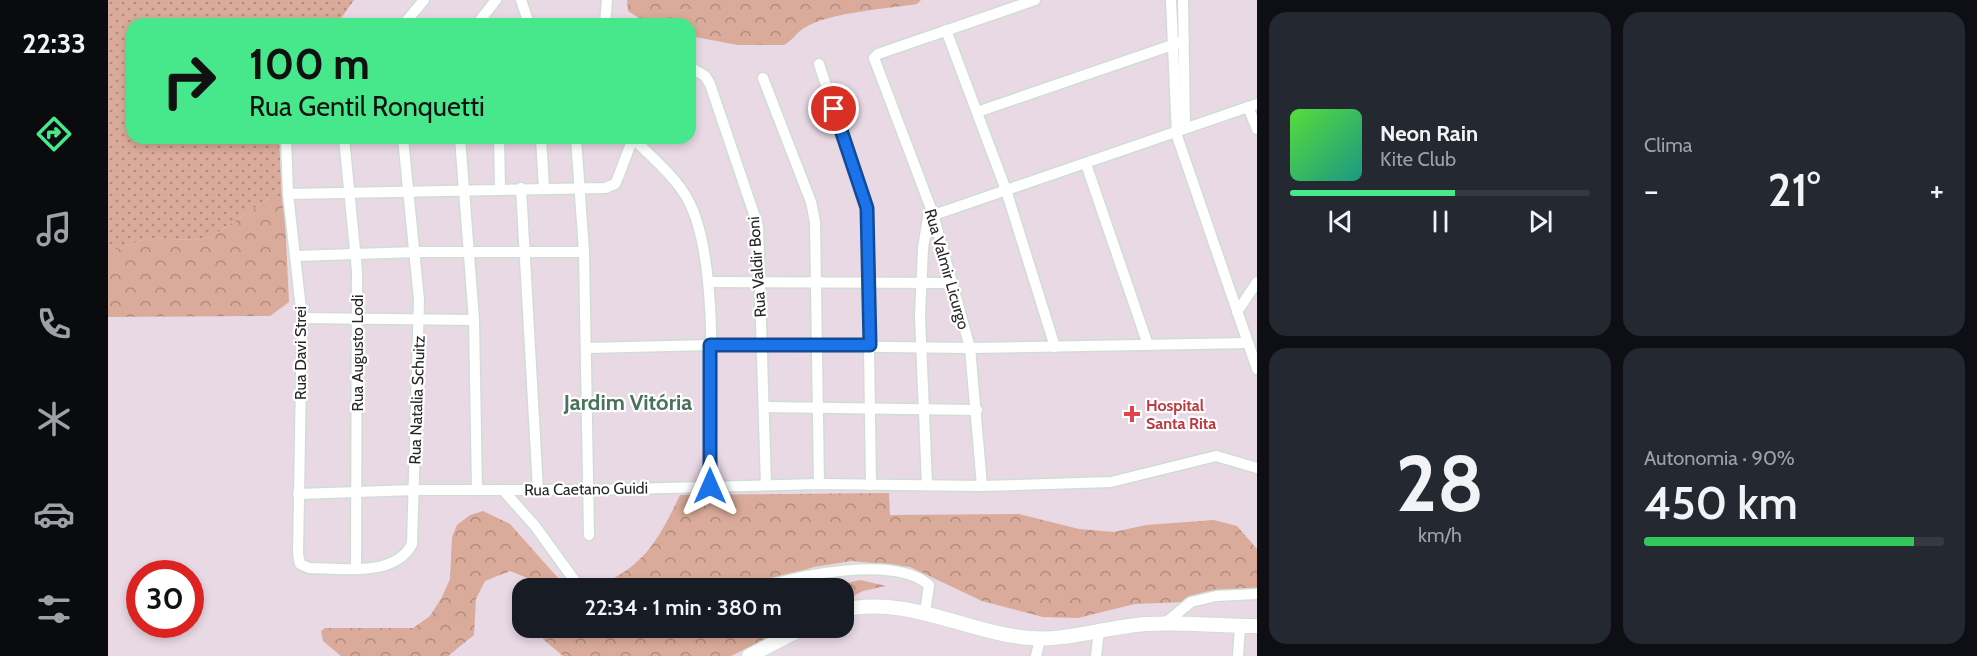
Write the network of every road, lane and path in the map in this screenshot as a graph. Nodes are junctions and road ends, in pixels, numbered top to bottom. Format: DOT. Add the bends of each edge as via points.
graph roads {
  1 [pos="424,0"];
  2 [pos="496,0"];
  3 [pos="521,0"];
  4 [pos="531,0"];
  5 [pos="607,0"];
  6 [pos="1035,0"];
  7 [pos="1172,0"];
  8 [pos="1183,0"];
  9 [pos="409,18"];
  10 [pos="482,18"];
  11 [pos="526,18"];
  12 [pos="527,18"];
  13 [pos="606,18"];
  14 [pos="946,30"];
  15 [pos="1178,43"];
  16 [pos="819,64"];
  17 [pos="696,71"];
  18 [pos="763,78"];
  19 [pos="1252,105"];
  20 [pos="977,111"];
  21 [pos="1181,129"];
  22 [pos="1257,129"];
  23 [pos="286,144"];
  24 [pos="345,144"];
  25 [pos="404,144"];
  26 [pos="460,144"];
  27 [pos="499,144"];
  28 [pos="541,144"];
  29 [pos="576,144"];
  30 [pos="631,144"];
  31 [pos="638,144"];
  32 [pos="1086,164"];
  33 [pos="500,188"];
  34 [pos="521,188"];
  35 [pos="544,188"];
  36 [pos="464,189"];
  37 [pos="579,189"];
  38 [pos="1006,190"];
  39 [pos="409,192"];
  40 [pos="349,193"];
  41 [pos="288,194"];
  42 [pos="933,214"];
  43 [pos="470,251"];
  44 [pos="416,252"];
  45 [pos="584,252"];
  46 [pos="356,253"];
  47 [pos="525,253"];
  48 [pos="296,255"];
  49 [pos="708,282"];
  50 [pos="760,282"];
  51 [pos="1257,282"];
  52 [pos="815,283"];
  53 [pos="869,283"];
  54 [pos="920,283"];
  55 [pos="952,283"];
  56 [pos="1237,312"];
  57 [pos="302,318"];
  58 [pos="358,318"];
  59 [pos="419,319"];
  60 [pos="474,320"];
  61 [pos="1248,344"];
  62 [pos="710,345"];
  63 [pos="870,345"];
  64 [pos="1148,345"];
  65 [pos="762,346"];
  66 [pos="815,346"];
  67 [pos="920,346"];
  68 [pos="1055,347"];
  69 [pos="586,348"];
  70 [pos="970,348"];
  71 [pos="1257,369"];
  72 [pos="764,407"];
  73 [pos="817,408"];
  74 [pos="870,408"];
  75 [pos="924,409"];
  76 [pos="977,410"];
  77 [pos="1257,468"];
  78 [pos="819,484"];
  79 [pos="766,485"];
  80 [pos="871,485"];
  81 [pos="927,485"];
  82 [pos="710,486"];
  83 [pos="982,486"];
  84 [pos="414,490"];
  85 [pos="477,490"];
  86 [pos="503,490"];
  87 [pos="538,490"];
  88 [pos="589,490"];
  89 [pos="356,493"];
  90 [pos="298,494"];
  91 [pos="589,535"];
  92 [pos="303,567"];
  93 [pos="356,568"];
  94 [pos="573,578"];
  95 [pos="810,578"];
  96 [pos="1257,594"];
  97 [pos="854,609"];
  98 [pos="926,613"];
  99 [pos="1164,624"];
  100 [pos="1240,626"];
  101 [pos="1257,626"];
  102 [pos="1100,632"];
  103 [pos="784,638"];
  104 [pos="1040,639"];
  105 [pos="749,656"];
  106 [pos="1036,656"];
  107 [pos="1096,656"];
  108 [pos="1238,656"];
  1 -- 9 [label="street"];
  2 -- 10 [label="street"];
  3 -- 11 [label="street"];
  4 -- 12 [label="street"];
  5 -- 13 [label="street"];
  6 -- 14 [label="street"];
  7 -- 15 [label="street"];
  8 -- 15 [label="street"];
  14 -- 20 [label="street"];
  14 -- 42 [label="street, Rua Valmir Licurgo" via="878,54 875,60"];
  15 -- 20 [label="street"];
  15 -- 21 [label="street"];
  16 -- 53 [label="street" via="863,193 868,222"];
  17 -- 50 [label="street, Rua Valdir Boni" via="707,77 753,208 758,226"];
  18 -- 52 [label="street" via="812,209"];
  19 -- 21 [label="street"];
  19 -- 22 [label="street"];
  20 -- 38 [label="street"];
  21 -- 32 [label="street"];
  21 -- 56 [label="street"];
  23 -- 41 [label="street, Rua Davi Strei"];
  24 -- 40 [label="street, Rua Augusto Lodi"];
  25 -- 39 [label="street, Rua Natalia Schuitz"];
  26 -- 36 [label="street"];
  27 -- 33 [label="street"];
  28 -- 35 [label="street"];
  29 -- 37 [label="street"];
  30 -- 37 [label="street" via="615,184"];
  31 -- 49 [label="street" via="688,199"];
  32 -- 38 [label="street"];
  32 -- 64 [label="street"];
  33 -- 34 [label="street"];
  33 -- 36 [label="street"];
  34 -- 35 [label="street"];
  34 -- 47 [label="street"];
  35 -- 37 [label="street"];
  36 -- 39 [label="street"];
  36 -- 43 [label="street"];
  37 -- 45 [label="street"];
  38 -- 42 [label="street"];
  38 -- 68 [label="street"];
  39 -- 40 [label="street"];
  39 -- 44 [label="street, Rua Natalia Schuitz"];
  40 -- 41 [label="street"];
  40 -- 46 [label="street, Rua Augusto Lodi"];
  41 -- 48 [label="street, Rua Davi Strei"];
  42 -- 54 [label="street" via="926,224"];
  42 -- 55 [label="street, Rua Valmir Licurgo"];
  43 -- 44 [label="street"];
  43 -- 47 [label="street"];
  43 -- 60 [label="street"];
  44 -- 46 [label="street"];
  44 -- 59 [label="street, Rua Natalia Schuitz"];
  45 -- 47 [label="street"];
  45 -- 69 [label="street"];
  46 -- 48 [label="street"];
  46 -- 58 [label="street, Rua Augusto Lodi"];
  47 -- 87 [label="street"];
  48 -- 57 [label="street, Rua Davi Strei"];
  49 -- 50 [label="street"];
  49 -- 62 [label="street"];
  50 -- 52 [label="street"];
  50 -- 65 [label="street, Rua Valdir Boni"];
  51 -- 56 [label="street"];
  52 -- 53 [label="street"];
  52 -- 66 [label="street"];
  53 -- 54 [label="street"];
  53 -- 63 [label="street"];
  54 -- 55 [label="street"];
  54 -- 67 [label="street"];
  55 -- 70 [label="street, Rua Valmir Licurgo"];
  56 -- 61 [label="street"];
  57 -- 58 [label="street"];
  57 -- 90 [label="street, Rua Davi Strei"];
  58 -- 59 [label="street"];
  58 -- 89 [label="street, Rua Augusto Lodi"];
  59 -- 60 [label="street"];
  59 -- 84 [label="street, Rua Natalia Schuitz"];
  60 -- 85 [label="street"];
  61 -- 64 [label="street"];
  61 -- 71 [label="street"];
  62 -- 65 [label="street"];
  62 -- 69 [label="street"];
  62 -- 82 [label="street"];
  63 -- 66 [label="street"];
  63 -- 67 [label="street"];
  63 -- 74 [label="street"];
  64 -- 68 [label="street"];
  65 -- 66 [label="street"];
  65 -- 72 [label="street, Rua Valdir Boni"];
  66 -- 73 [label="street"];
  67 -- 70 [label="street"];
  67 -- 75 [label="street"];
  68 -- 70 [label="street"];
  69 -- 88 [label="street"];
  70 -- 76 [label="street, Rua Valmir Licurgo"];
  72 -- 73 [label="street"];
  72 -- 79 [label="street, Rua Valdir Boni"];
  73 -- 74 [label="street"];
  73 -- 78 [label="street"];
  74 -- 75 [label="street"];
  74 -- 80 [label="street"];
  75 -- 76 [label="street"];
  75 -- 81 [label="street"];
  76 -- 83 [label="street, Rua Valmir Licurgo"];
  77 -- 83 [label="street, Rua Caetano Guidi" via="1222,456 1120,481"];
  78 -- 79 [label="street, Rua Caetano Guidi"];
  78 -- 80 [label="street, Rua Caetano Guidi"];
  79 -- 82 [label="street, Rua Caetano Guidi"];
  80 -- 81 [label="street, Rua Caetano Guidi"];
  81 -- 83 [label="street, Rua Caetano Guidi"];
  82 -- 88 [label="street, Rua Caetano Guidi"];
  84 -- 85 [label="street, Rua Caetano Guidi"];
  84 -- 89 [label="street, Rua Caetano Guidi"];
  84 -- 93 [label="street, Rua Natalia Schuitz" via="410,549 387,564"];
  85 -- 86 [label="street, Rua Caetano Guidi"];
  86 -- 87 [label="street, Rua Caetano Guidi"];
  86 -- 94 [label="street"];
  87 -- 88 [label="street, Rua Caetano Guidi"];
  88 -- 91 [label="street"];
  89 -- 90 [label="street, Rua Caetano Guidi"];
  89 -- 93 [label="street, Rua Augusto Lodi"];
  90 -- 92 [label="street, Rua Davi Strei" via="298,554"];
  92 -- 93 [label="street, Rua Natalia Schuitz"];
  95 -- 98 [label="street" via="835,573 916,576 929,585"];
  96 -- 99 [label="street" via="1191,602"];
  97 -- 98 [label="street" via="884,606"];
  98 -- 104 [label="street" via="995,633"];
  99 -- 100 [label="street"];
  99 -- 102 [label="street"];
  100 -- 101 [label="street"];
  100 -- 108 [label="street"];
  102 -- 104 [label="street"];
  102 -- 107 [label="street"];
  103 -- 105 [label="street"];
  104 -- 106 [label="street"];
}
